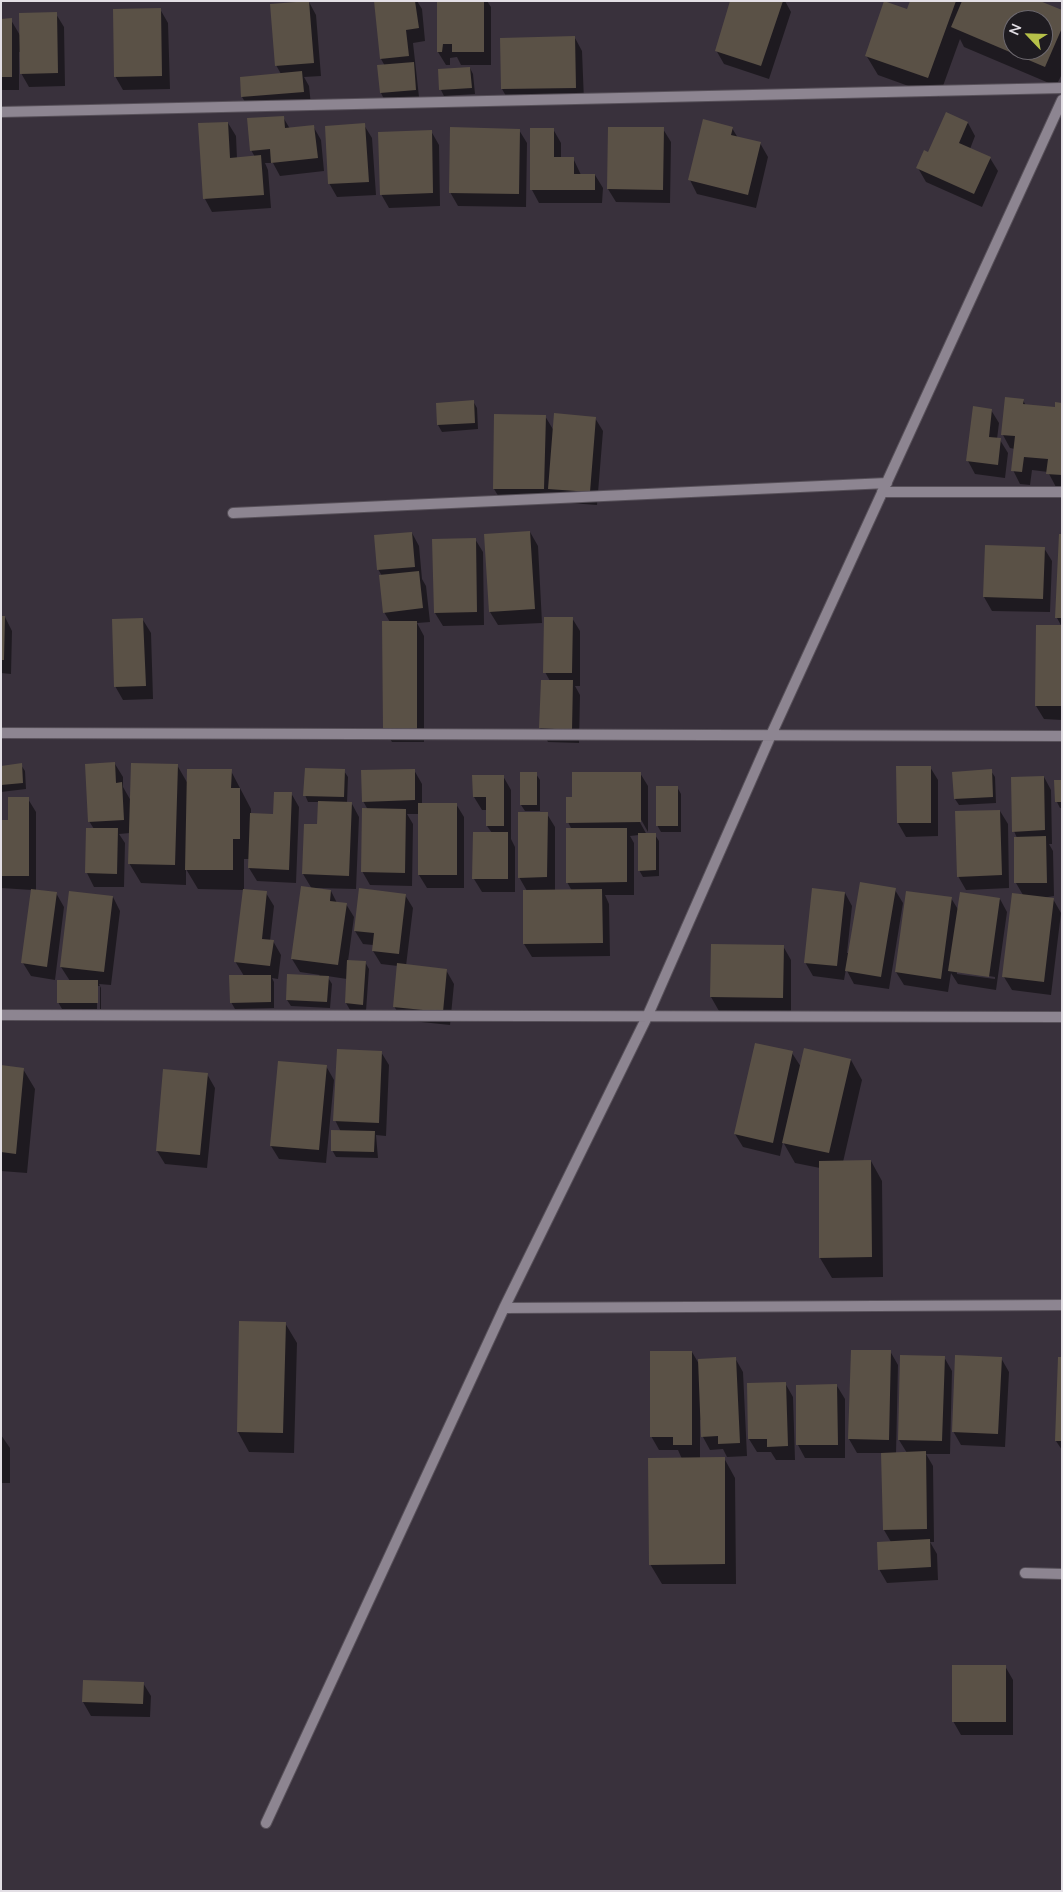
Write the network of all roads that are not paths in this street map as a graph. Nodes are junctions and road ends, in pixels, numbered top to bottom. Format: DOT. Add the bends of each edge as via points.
graph roads {
  1 [pos="1062,88"];
  2 [pos="1062,100"];
  3 [pos="1,112"];
  4 [pos="884,488"];
  5 [pos="1062,492"];
  6 [pos="233,512"];
  7 [pos="1,733"];
  8 [pos="772,735"];
  9 [pos="1062,736"];
  10 [pos="1,1015"];
  11 [pos="647,1016"];
  12 [pos="1062,1017"];
  13 [pos="1062,1305"];
  14 [pos="504,1308"];
  15 [pos="1025,1573"];
  16 [pos="1062,1574"];
  17 [pos="266,1823"];
  1 -- 3 [label="street"];
  2 -- 4 [label="street"];
  4 -- 5 [label="street"];
  4 -- 6 [label="street"];
  4 -- 8 [label="street"];
  7 -- 8 [label="street"];
  8 -- 9 [label="street"];
  8 -- 11 [label="street"];
  10 -- 11 [label="street"];
  11 -- 12 [label="street"];
  11 -- 14 [label="street"];
  13 -- 14 [label="street"];
  14 -- 17 [label="street"];
  15 -- 16 [label="street"];
}
